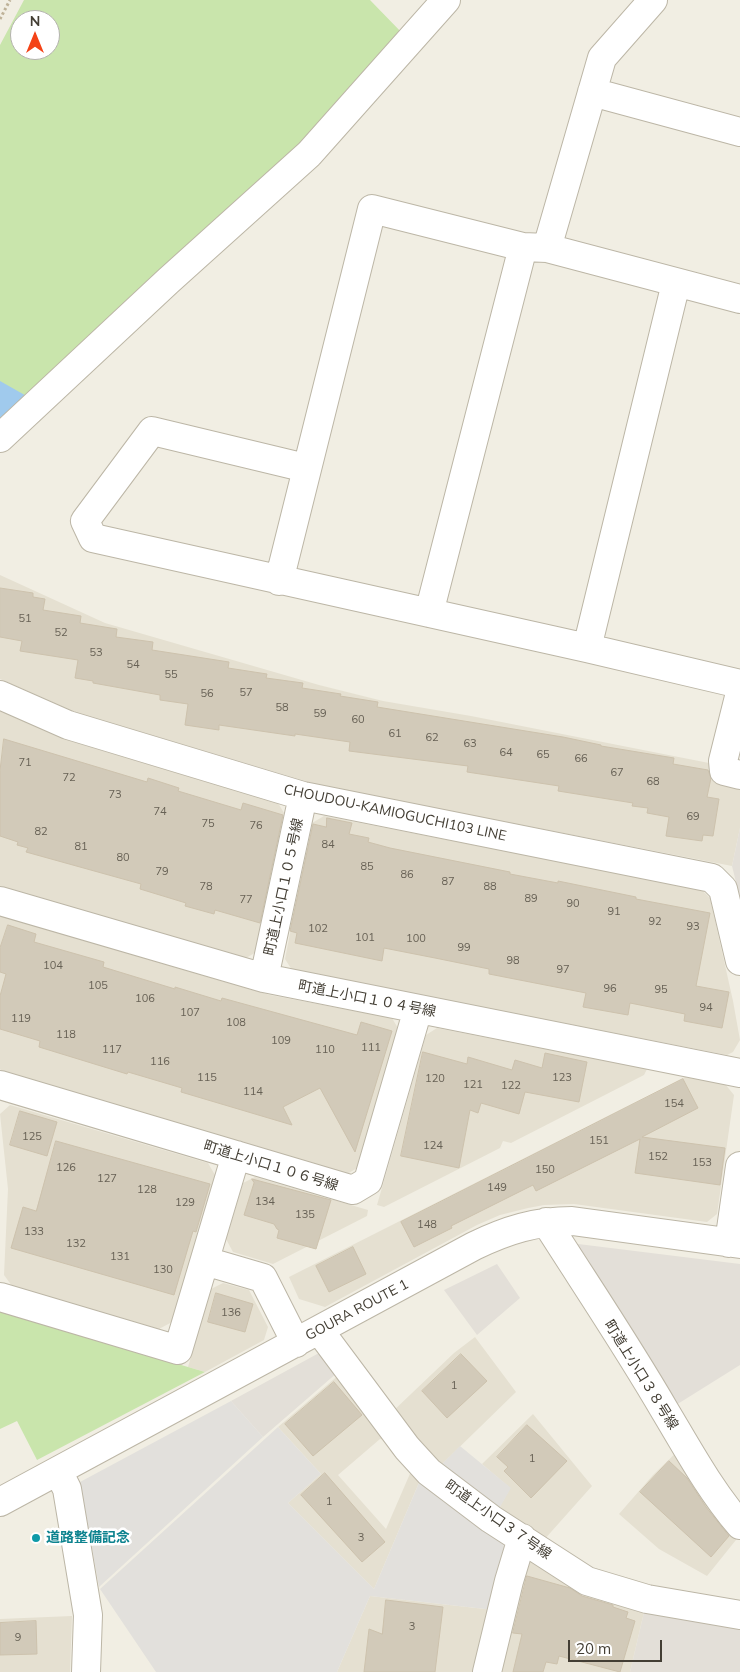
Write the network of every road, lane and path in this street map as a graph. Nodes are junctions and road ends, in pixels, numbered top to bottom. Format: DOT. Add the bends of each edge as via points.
graph roads {
  1 [pos="10,0"];
  2 [pos="446,0"];
  3 [pos="653,0"];
  4 [pos="0,19"];
  5 [pos="592,92"];
  6 [pos="740,132"];
  7 [pos="535,248"];
  8 [pos="676,283"];
  9 [pos="740,299"];
  10 [pos="0,438"];
  11 [pos="306,468"];
  12 [pos="279,581"];
  13 [pos="430,614"];
  14 [pos="587,648"];
  15 [pos="740,684"];
  16 [pos="740,693"];
  17 [pos="0,695"];
  18 [pos="731,768"];
  19 [pos="303,796"];
  20 [pos="0,901"];
  21 [pos="740,962"];
  22 [pos="264,978"];
  23 [pos="418,1009"];
  24 [pos="740,1073"];
  25 [pos="0,1085"];
  26 [pos="236,1155"];
  27 [pos="740,1166"];
  28 [pos="546,1222"];
  29 [pos="734,1244"];
  30 [pos="205,1261"];
  31 [pos="0,1297"];
  32 [pos="319,1330"];
  33 [pos="296,1343"];
  34 [pos="58,1471"];
  35 [pos="0,1502"];
  36 [pos="740,1525"];
  37 [pos="522,1538"];
  38 [pos="740,1615"];
  39 [pos="86,1672"];
  40 [pos="487,1672"];
  1 -- 4 [label="path"];
  2 -- 10 [label="street" via="309,154"];
  3 -- 5 [label="street" via="602,58"];
  5 -- 6 [label="street"];
  5 -- 7 [label="street"];
  7 -- 8 [label="street"];
  7 -- 11 [label="street" via="372,209"];
  7 -- 13 [label="street"];
  8 -- 9 [label="street"];
  8 -- 14 [label="street"];
  11 -- 12 [label="street"];
  11 -- 12 [label="street" via="152,431 85,521 93,538"];
  12 -- 13 [label="street"];
  13 -- 14 [label="street"];
  14 -- 15 [label="street"];
  16 -- 18 [label="street"];
  17 -- 19 [label="street, CHOUDOU-KAMIOGUCHI103 LINE" via="68,725"];
  19 -- 21 [label="street, CHOUDOU-KAMIOGUCHI103 LINE" via="712,878 723,889"];
  19 -- 22 [label="street, 町道上小口１０５号線"];
  20 -- 22 [label="street, 町道上小口１０４号線"];
  22 -- 23 [label="street, 町道上小口１０４号線"];
  23 -- 24 [label="street, 町道上小口１０４号線"];
  23 -- 26 [label="street, 町道上小口１０６号線" via="368,1181 353,1190"];
  25 -- 26 [label="street, 町道上小口１０６号線"];
  26 -- 30 [label="street"];
  27 -- 29 [label="street"];
  28 -- 29 [label="street, GOURA ROUTE 1" via="584,1222"];
  28 -- 32 [label="street, GOURA ROUTE 1" via="492,1237"];
  28 -- 36 [label="street, 町道上小口３８号線" via="705,1478"];
  30 -- 31 [label="street" via="178,1350"];
  30 -- 33 [label="street" via="263,1278"];
  32 -- 33 [label="street, GOURA ROUTE 1"];
  32 -- 37 [label="street, 町道上小口３７号線" via="406,1448 429,1472"];
  33 -- 34 [label="street, GOURA ROUTE 1"];
  34 -- 35 [label="street, GOURA ROUTE 1"];
  34 -- 39 [label="street" via="68,1489 88,1615"];
  37 -- 38 [label="street, 町道上小口３７号線" via="587,1580 647,1599"];
  37 -- 40 [label="street"];
}
